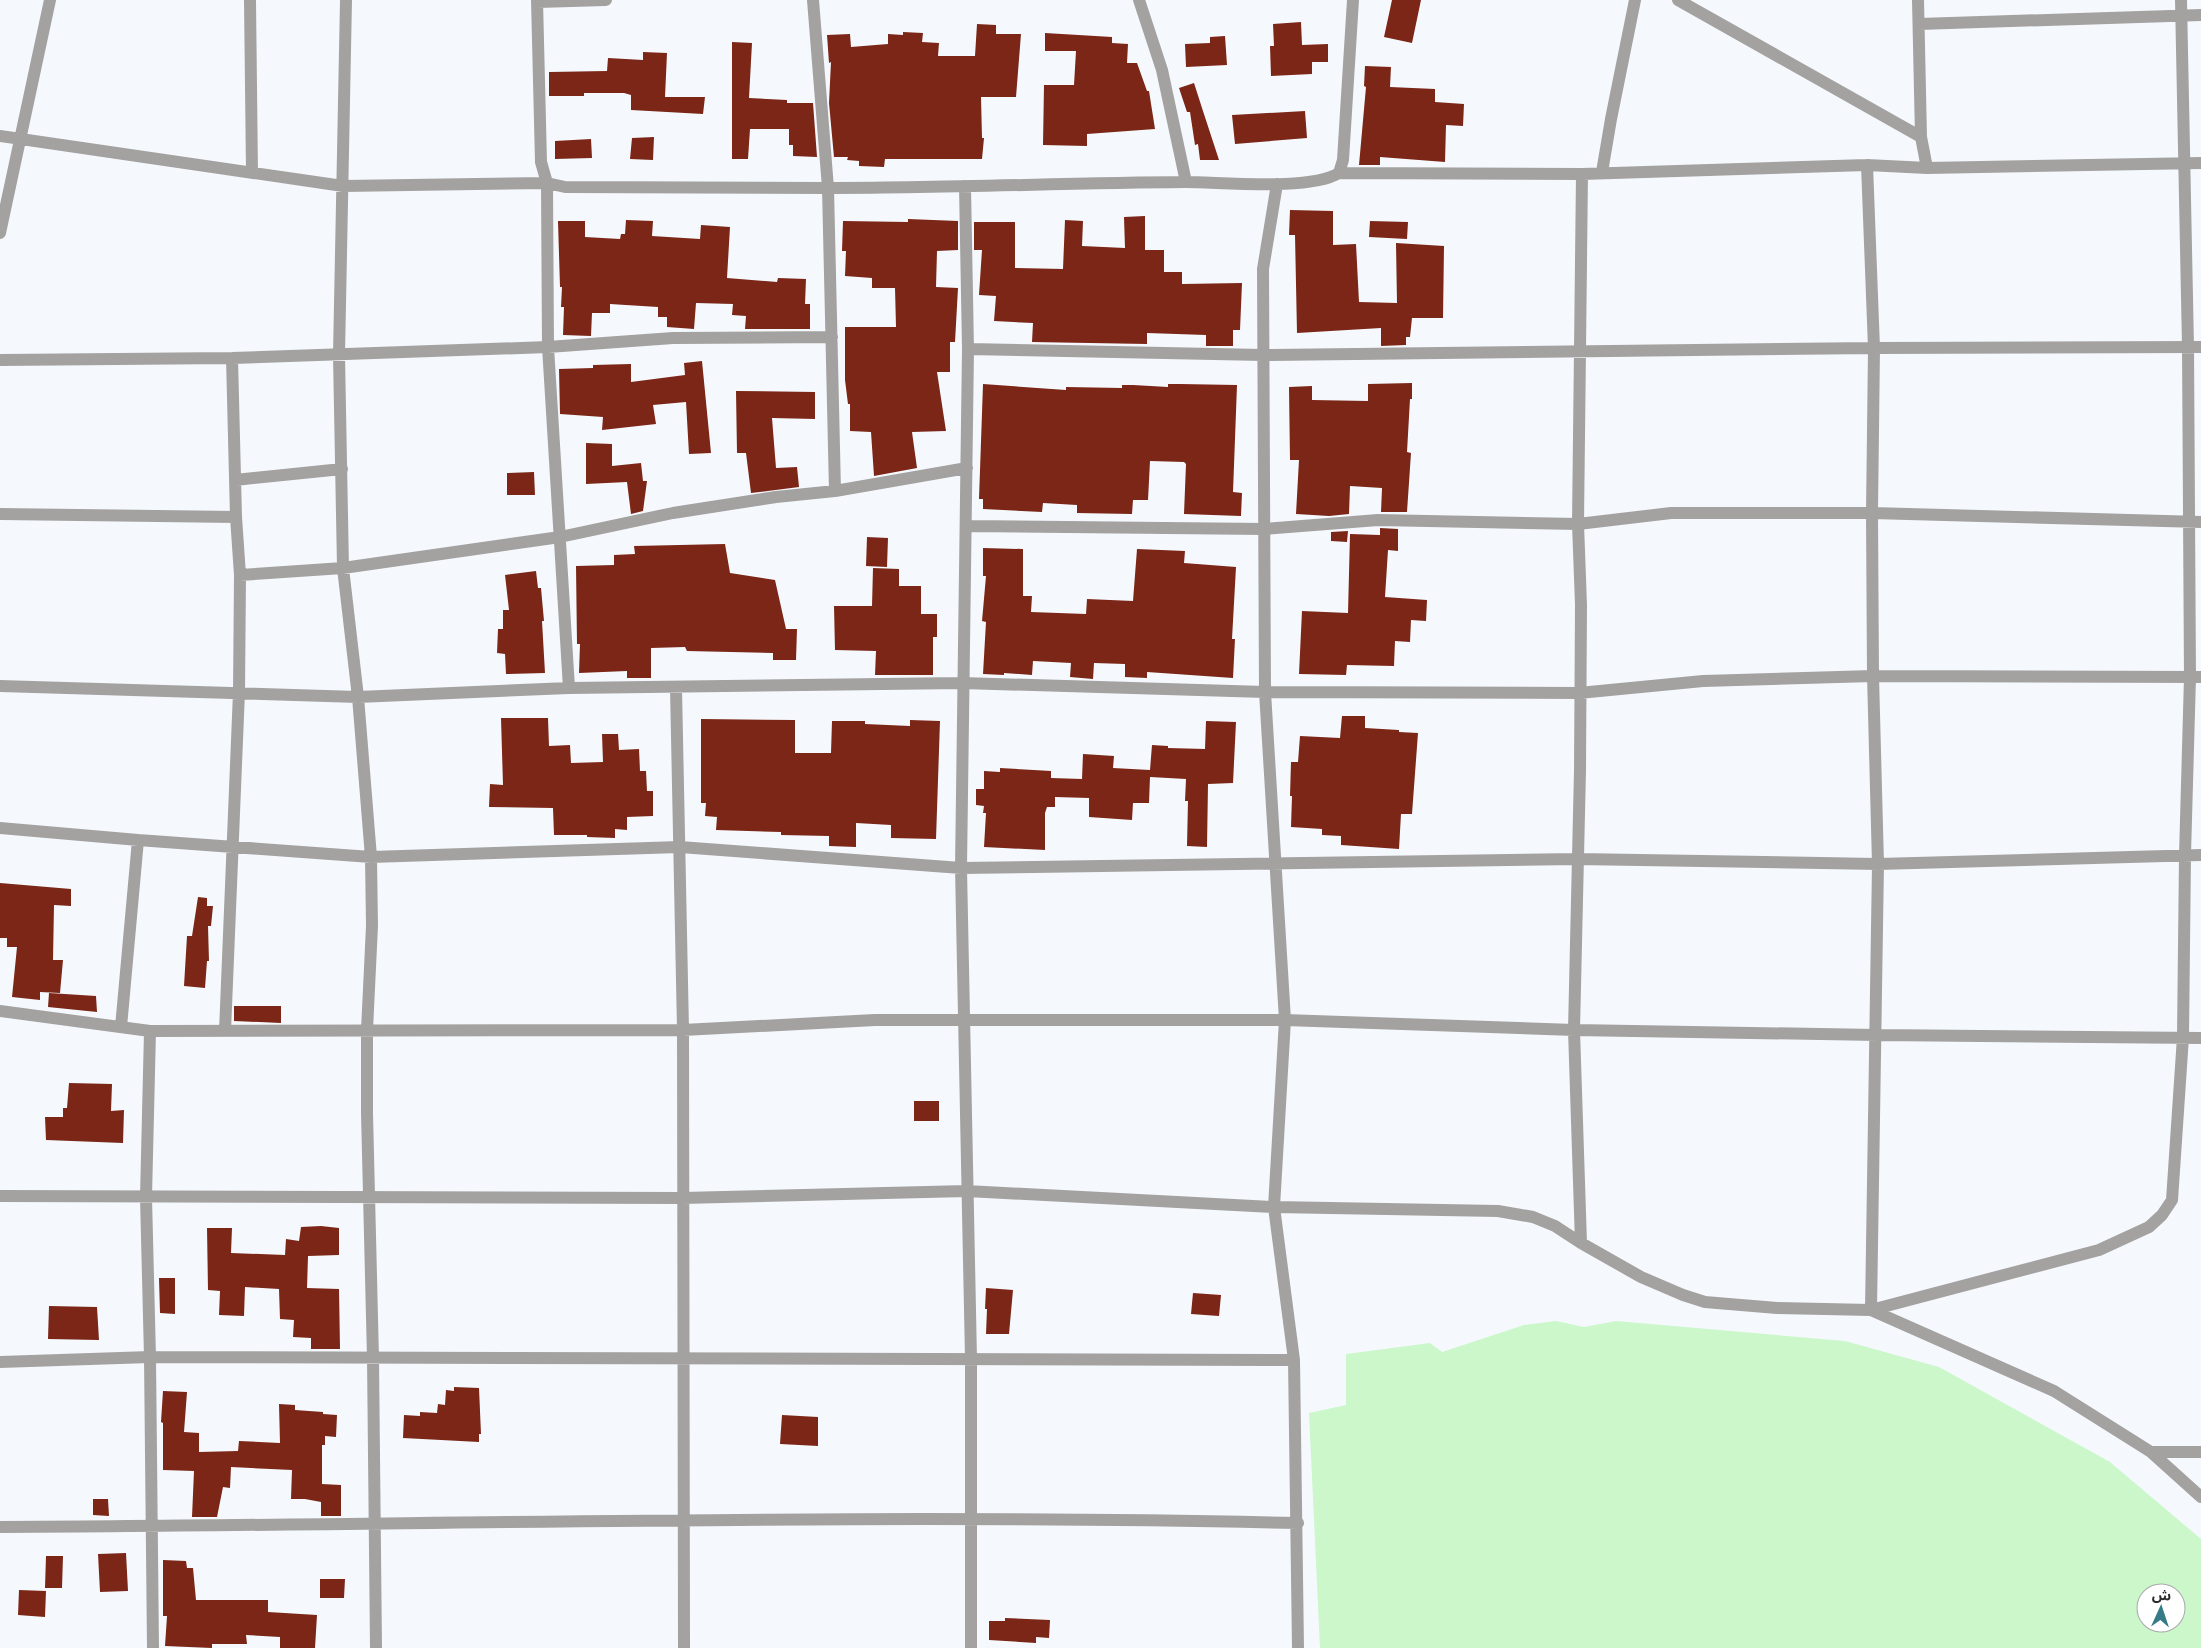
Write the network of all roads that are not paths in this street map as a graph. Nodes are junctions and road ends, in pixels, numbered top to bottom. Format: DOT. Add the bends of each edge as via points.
graph roads {
  1 [pos="50,0"];
  2 [pos="250,0"];
  3 [pos="346,0"];
  4 [pos="606,0"];
  5 [pos="813,0"];
  6 [pos="1139,0"];
  7 [pos="1353,0"];
  8 [pos="1635,0"];
  9 [pos="1678,0"];
  10 [pos="1918,0"];
  11 [pos="2181,0"];
  12 [pos="537,1"];
  13 [pos="2181,14"];
  14 [pos="2201,15"];
  15 [pos="1919,24"];
  16 [pos="0,136"];
  17 [pos="1921,137"];
  18 [pos="22,140"];
  19 [pos="2183,163"];
  20 [pos="2201,164"];
  21 [pos="1867,166"];
  22 [pos="1927,168"];
  23 [pos="1602,172"];
  24 [pos="252,173"];
  25 [pos="1339,173"];
  26 [pos="1582,174"];
  27 [pos="1186,182"];
  28 [pos="547,183"];
  29 [pos="1277,184"];
  30 [pos="343,186"];
  31 [pos="965,186"];
  32 [pos="828,188"];
  33 [pos="0,233"];
  34 [pos="832,337"];
  35 [pos="548,347"];
  36 [pos="2188,347"];
  37 [pos="2201,347"];
  38 [pos="1874,348"];
  39 [pos="968,349"];
  40 [pos="1578,352"];
  41 [pos="339,355"];
  42 [pos="1263,355"];
  43 [pos="232,358"];
  44 [pos="0,360"];
  45 [pos="967,468"];
  46 [pos="342,469"];
  47 [pos="235,480"];
  48 [pos="835,491"];
  49 [pos="0,514"];
  50 [pos="1872,514"];
  51 [pos="236,517"];
  52 [pos="2195,522"];
  53 [pos="1578,524"];
  54 [pos="966,526"];
  55 [pos="1265,529"];
  56 [pos="560,537"];
  57 [pos="343,568"];
  58 [pos="240,575"];
  59 [pos="1873,676"];
  60 [pos="2196,677"];
  61 [pos="962,683"];
  62 [pos="0,686"];
  63 [pos="569,688"];
  64 [pos="676,688"];
  65 [pos="239,692"];
  66 [pos="1265,692"];
  67 [pos="1579,694"];
  68 [pos="358,697"];
  69 [pos="0,828"];
  70 [pos="138,840"];
  71 [pos="234,846"];
  72 [pos="680,847"];
  73 [pos="2185,855"];
  74 [pos="2201,855"];
  75 [pos="371,857"];
  76 [pos="1576,859"];
  77 [pos="1274,864"];
  78 [pos="1878,864"];
  79 [pos="961,868"];
  80 [pos="0,1011"];
  81 [pos="1285,1020"];
  82 [pos="964,1021"];
  83 [pos="121,1027"];
  84 [pos="368,1030"];
  85 [pos="683,1030"];
  86 [pos="1574,1030"];
  87 [pos="150,1031"];
  88 [pos="225,1031"];
  89 [pos="1877,1036"];
  90 [pos="2183,1037"];
  91 [pos="2201,1038"];
  92 [pos="967,1192"];
  93 [pos="0,1196"];
  94 [pos="146,1197"];
  95 [pos="369,1198"];
  96 [pos="683,1198"];
  97 [pos="1274,1206"];
  98 [pos="1581,1243"];
  99 [pos="1871,1310"];
  100 [pos="150,1357"];
  101 [pos="373,1358"];
  102 [pos="684,1359"];
  103 [pos="971,1360"];
  104 [pos="1294,1360"];
  105 [pos="0,1362"];
  106 [pos="2151,1452"];
  107 [pos="2201,1452"];
  108 [pos="2201,1497"];
  109 [pos="683,1519"];
  110 [pos="970,1519"];
  111 [pos="1298,1523"];
  112 [pos="374,1524"];
  113 [pos="152,1526"];
  114 [pos="0,1527"];
  115 [pos="153,1648"];
  116 [pos="376,1648"];
  117 [pos="684,1648"];
  118 [pos="971,1648"];
  119 [pos="1298,1648"];
  1 -- 18 [label="street"];
  2 -- 24 [label="street"];
  3 -- 30 [label="street"];
  4 -- 12 [label="street"];
  5 -- 32 [label="street"];
  6 -- 27 [label="street" via="1162,70"];
  7 -- 25 [label="street" via="1343,160"];
  8 -- 23 [label="street"];
  9 -- 17 [label="street"];
  10 -- 15 [label="street"];
  11 -- 13 [label="street"];
  12 -- 28 [label="street" via="541,162"];
  13 -- 14 [label="street"];
  13 -- 15 [label="street"];
  13 -- 19 [label="street"];
  15 -- 17 [label="street"];
  16 -- 18 [label="street"];
  17 -- 22 [label="street"];
  18 -- 24 [label="street"];
  18 -- 33 [label="street"];
  19 -- 20 [label="street"];
  19 -- 22 [label="street"];
  19 -- 36 [label="street"];
  21 -- 22 [label="street"];
  21 -- 23 [label="street"];
  21 -- 38 [label="street"];
  23 -- 26 [label="street"];
  24 -- 30 [label="street"];
  25 -- 26 [label="street"];
  25 -- 29 [label="street" via="1320,180"];
  26 -- 40 [label="street"];
  27 -- 29 [label="street"];
  27 -- 31 [label="street"];
  28 -- 30 [label="street"];
  28 -- 32 [label="street" via="564,186"];
  28 -- 35 [label="street"];
  29 -- 42 [label="street" via="1263,269"];
  30 -- 41 [label="street"];
  31 -- 32 [label="street"];
  31 -- 39 [label="street"];
  32 -- 34 [label="street"];
  34 -- 35 [label="street" via="673,338"];
  34 -- 48 [label="street"];
  35 -- 41 [label="street"];
  35 -- 56 [label="street"];
  36 -- 37 [label="street"];
  36 -- 38 [label="street"];
  36 -- 52 [label="street"];
  38 -- 40 [label="street"];
  38 -- 50 [label="street"];
  39 -- 42 [label="street"];
  39 -- 45 [label="street"];
  40 -- 42 [label="street"];
  40 -- 53 [label="street"];
  41 -- 43 [label="street"];
  41 -- 46 [label="street"];
  42 -- 55 [label="street"];
  43 -- 44 [label="street"];
  43 -- 47 [label="street"];
  45 -- 48 [label="street"];
  45 -- 54 [label="street"];
  46 -- 47 [label="street"];
  46 -- 57 [label="street"];
  47 -- 51 [label="street"];
  48 -- 56 [label="street" via="776,496 673,513"];
  49 -- 51 [label="street"];
  50 -- 52 [label="street"];
  50 -- 53 [label="street" via="1671,513"];
  50 -- 59 [label="street"];
  51 -- 58 [label="street"];
  52 -- 60 [label="street"];
  53 -- 55 [label="street" via="1378,520"];
  53 -- 67 [label="street" via="1581,605"];
  54 -- 55 [label="street"];
  54 -- 61 [label="street"];
  55 -- 66 [label="street"];
  56 -- 57 [label="street"];
  56 -- 63 [label="street"];
  57 -- 58 [label="street"];
  57 -- 68 [label="street"];
  58 -- 65 [label="street"];
  59 -- 60 [label="street"];
  59 -- 67 [label="street" via="1703,681"];
  59 -- 78 [label="street"];
  60 -- 73 [label="street"];
  61 -- 64 [label="street"];
  61 -- 66 [label="street"];
  61 -- 79 [label="street"];
  62 -- 65 [label="street"];
  63 -- 64 [label="street"];
  63 -- 68 [label="street"];
  64 -- 72 [label="street"];
  65 -- 68 [label="street"];
  65 -- 71 [label="street"];
  66 -- 67 [label="street"];
  66 -- 77 [label="street"];
  67 -- 76 [label="street"];
  68 -- 75 [label="street"];
  69 -- 70 [label="street"];
  70 -- 71 [label="street"];
  70 -- 83 [label="street"];
  71 -- 75 [label="street"];
  71 -- 88 [label="street"];
  72 -- 75 [label="street"];
  72 -- 79 [label="street"];
  72 -- 85 [label="street"];
  73 -- 74 [label="street"];
  73 -- 78 [label="street"];
  73 -- 90 [label="street"];
  75 -- 84 [label="street"];
  76 -- 77 [label="street"];
  76 -- 78 [label="street"];
  76 -- 86 [label="street"];
  77 -- 79 [label="street"];
  77 -- 81 [label="street"];
  78 -- 89 [label="street"];
  79 -- 82 [label="street"];
  80 -- 83 [label="street"];
  81 -- 82 [label="street"];
  81 -- 86 [label="street"];
  81 -- 97 [label="street"];
  82 -- 85 [label="street" via="875,1020"];
  82 -- 92 [label="street"];
  83 -- 87 [label="street"];
  84 -- 85 [label="street"];
  84 -- 88 [label="street"];
  84 -- 95 [label="street"];
  85 -- 96 [label="street"];
  86 -- 89 [label="street"];
  86 -- 98 [label="street"];
  87 -- 88 [label="street"];
  87 -- 94 [label="street"];
  89 -- 90 [label="street"];
  89 -- 99 [label="street"];
  90 -- 91 [label="street"];
  90 -- 99 [label="street" via="2172,1200 2150,1227 2100,1250"];
  92 -- 96 [label="street"];
  92 -- 97 [label="street"];
  92 -- 103 [label="street"];
  93 -- 94 [label="street"];
  94 -- 95 [label="street"];
  94 -- 100 [label="street"];
  95 -- 96 [label="street"];
  95 -- 101 [label="street"];
  96 -- 102 [label="street"];
  97 -- 98 [label="street" via="1498,1211 1532,1217 1555,1226"];
  97 -- 104 [label="street"];
  98 -- 99 [label="street" via="1641,1277 1705,1302 1777,1308"];
  99 -- 106 [label="street" via="2054,1391"];
  100 -- 101 [label="street"];
  100 -- 105 [label="street"];
  100 -- 113 [label="street"];
  101 -- 102 [label="street"];
  101 -- 112 [label="street"];
  102 -- 103 [label="street"];
  102 -- 109 [label="street"];
  103 -- 104 [label="street"];
  103 -- 110 [label="street"];
  104 -- 111 [label="street"];
  106 -- 107 [label="street"];
  106 -- 108 [label="street"];
  109 -- 110 [label="street"];
  109 -- 112 [label="street"];
  109 -- 117 [label="street"];
  110 -- 111 [label="street" via="1098,1518"];
  110 -- 118 [label="street"];
  111 -- 119 [label="street"];
  112 -- 113 [label="street"];
  112 -- 116 [label="street"];
  113 -- 114 [label="street"];
  113 -- 115 [label="street"];
}
